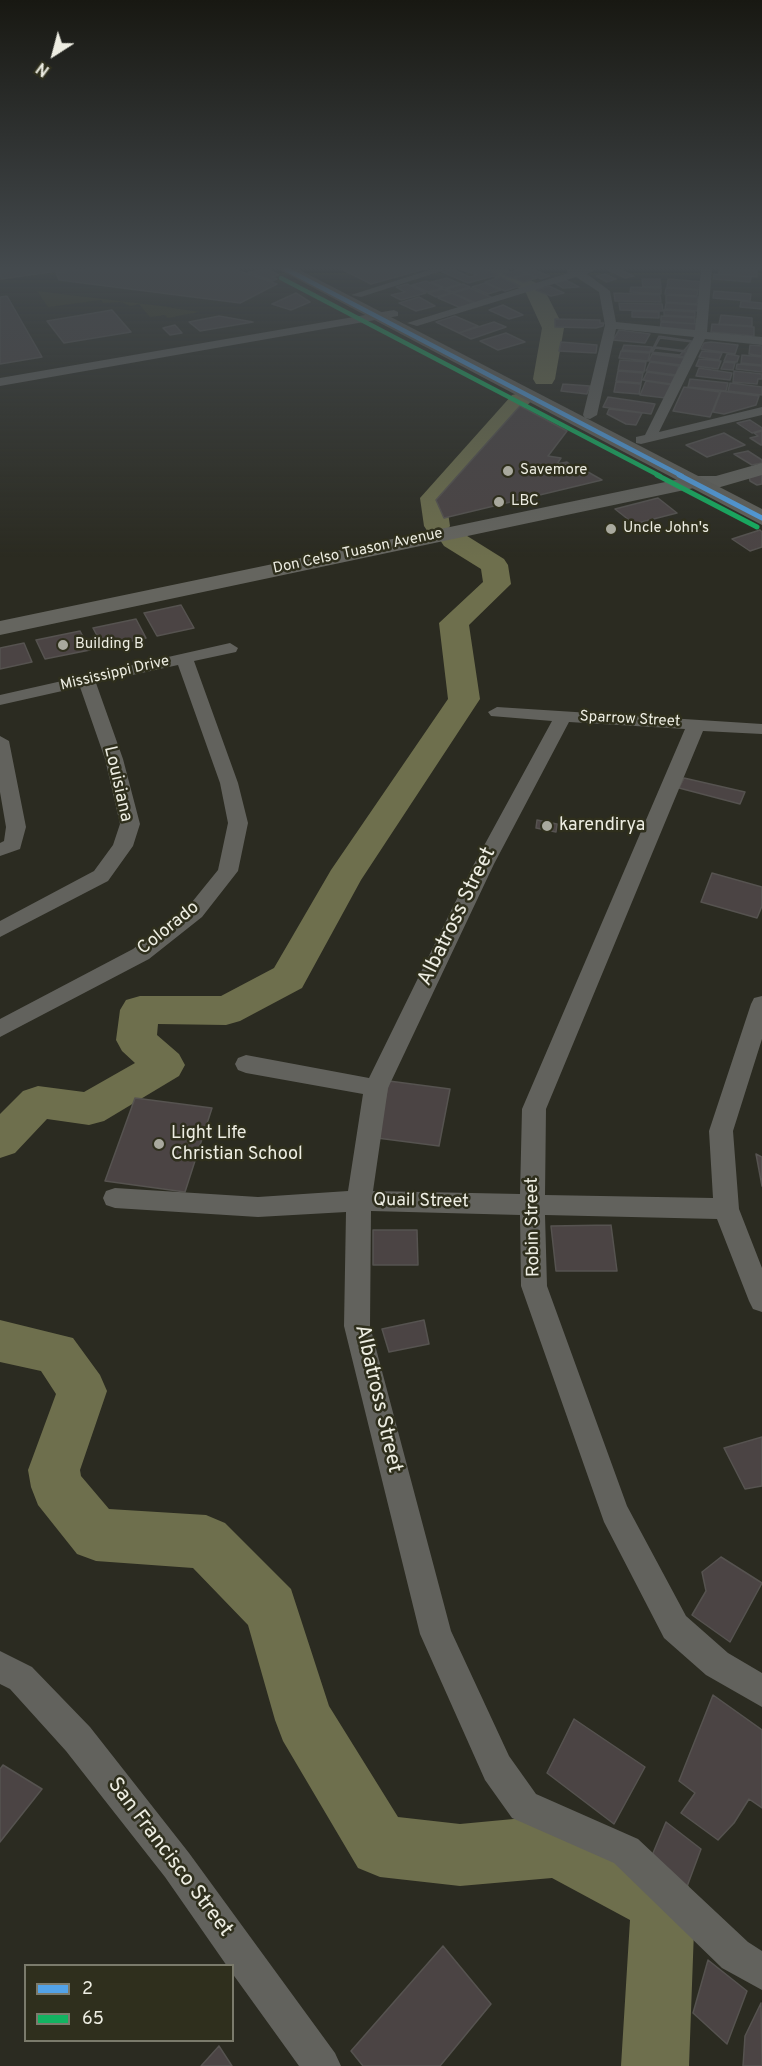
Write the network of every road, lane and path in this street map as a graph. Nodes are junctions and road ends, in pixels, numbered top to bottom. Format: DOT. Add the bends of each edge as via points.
graph roads {
  1 [pos="55,365"];
  2 [pos="83,365"];
  3 [pos="480,365"];
  4 [pos="495,365"];
  5 [pos="602,365"];
  6 [pos="685,365"];
  7 [pos="0,373"];
  8 [pos="0,382"];
  9 [pos="762,411"];
  10 [pos="590,415"];
  11 [pos="646,439"];
  12 [pos="762,469"];
  13 [pos="693,482"];
  14 [pos="717,482"];
  15 [pos="762,504"];
  16 [pos="762,518"];
  17 [pos="0,628"];
  18 [pos="230,648"];
  19 [pos="184,658"];
  20 [pos="86,680"];
  21 [pos="0,700"];
  22 [pos="497,712"];
  23 [pos="563,716"];
  24 [pos="697,723"];
  25 [pos="762,729"];
  26 [pos="0,741"];
  27 [pos="0,850"];
  28 [pos="0,930"];
  29 [pos="762,1004"];
  30 [pos="0,1029"];
  31 [pos="246,1064"];
  32 [pos="376,1088"];
  33 [pos="115,1198"];
  34 [pos="359,1201"];
  35 [pos="532,1205"];
  36 [pos="726,1209"];
  37 [pos="762,1301"];
  38 [pos="0,1667"];
  39 [pos="762,1690"];
  40 [pos="762,1972"];
  41 [pos="322,2066"];
  1 -- 7 [label="street"];
  2 -- 8 [label="street"];
  3 -- 13 [label="main road"];
  4 -- 10 [label="main road"];
  5 -- 10 [label="street"];
  6 -- 11 [label="street"];
  9 -- 11 [label="street"];
  10 -- 11 [label="main road"];
  11 -- 14 [label="main road"];
  12 -- 14 [label="street, Don Celso Tuason Avenue"];
  13 -- 14 [label="street, Don Celso Tuason Avenue"];
  13 -- 16 [label="main road"];
  13 -- 17 [label="street, Don Celso Tuason Avenue"];
  14 -- 15 [label="main road"];
  18 -- 19 [label="street, Mississippi Drive"];
  19 -- 20 [label="street, Mississippi Drive"];
  19 -- 30 [label="street, Colorado" via="229,783 238,823 228,871 195,912 141,954"];
  20 -- 21 [label="street, Mississippi Drive"];
  20 -- 28 [label="street, Louisiana" via="114,759 130,824 123,846 101,876"];
  22 -- 23 [label="street, Sparrow Street"];
  23 -- 24 [label="street, Sparrow Street"];
  23 -- 32 [label="street, Albatross Street" via="484,864"];
  24 -- 25 [label="street, Sparrow Street"];
  24 -- 35 [label="street, Robin Street" via="534,1109"];
  26 -- 27 [label="street" via="16,827 13,845"];
  29 -- 36 [label="street" via="721,1131"];
  31 -- 32 [label="street"];
  32 -- 34 [label="street, Albatross Street"];
  33 -- 34 [label="street, Quail Street" via="258,1207"];
  34 -- 35 [label="street, Quail Street"];
  34 -- 40 [label="street, Albatross Street" via="357,1326 436,1634 497,1768 524,1806 626,1851 735,1955"];
  35 -- 36 [label="street, Quail Street"];
  35 -- 39 [label="street, Robin Street" via="534,1286 614,1512 675,1627 717,1664"];
  36 -- 37 [label="street"];
  38 -- 41 [label="street, San Francisco Street" via="21,1678 78,1739 177,1865"];
}
